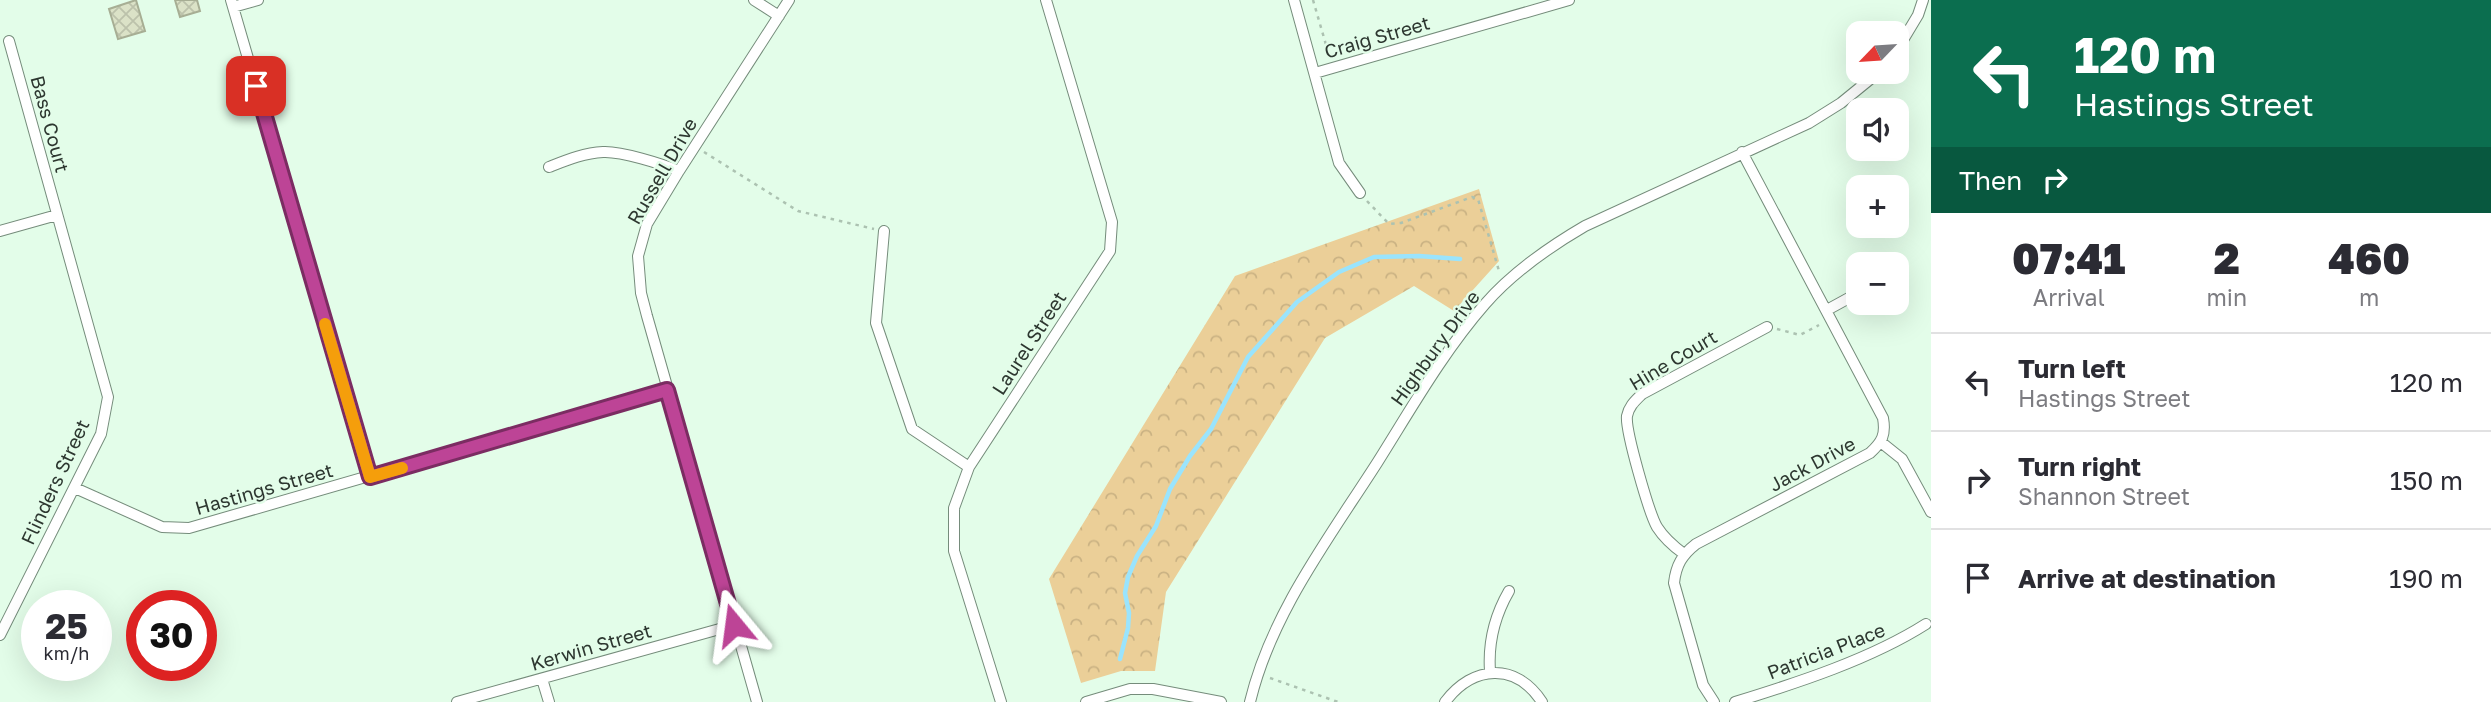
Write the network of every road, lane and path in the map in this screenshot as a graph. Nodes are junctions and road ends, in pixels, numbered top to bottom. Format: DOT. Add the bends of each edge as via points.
graph roads {
  1 [pos="258,0"];
  2 [pos="754,0"];
  3 [pos="789,0"];
  4 [pos="1046,0"];
  5 [pos="1294,0"];
  6 [pos="1312,0"];
  7 [pos="1569,0"];
  8 [pos="1923,0"];
  9 [pos="1549,3"];
  10 [pos="232,4"];
  11 [pos="779,16"];
  12 [pos="1909,30"];
  13 [pos="9,41"];
  14 [pos="1329,55"];
  15 [pos="1315,73"];
  16 [pos="1864,84"];
  17 [pos="695,147"];
  18 [pos="1742,152"];
  19 [pos="550,167"];
  20 [pos="679,171"];
  21 [pos="1360,194"];
  22 [pos="57,215"];
  23 [pos="0,231"];
  24 [pos="884,231"];
  25 [pos="1507,270"];
  26 [pos="1846,302"];
  27 [pos="1829,314"];
  28 [pos="1767,327"];
  29 [pos="667,390"];
  30 [pos="1882,443"];
  31 [pos="969,467"];
  32 [pos="370,477"];
  33 [pos="75,488"];
  34 [pos="1931,512"];
  35 [pos="1684,554"];
  36 [pos="1510,592"];
  37 [pos="1926,624"];
  38 [pos="734,625"];
  39 [pos="0,635"];
  40 [pos="1490,671"];
  41 [pos="1257,673"];
  42 [pos="542,679"];
  43 [pos="457,702"];
  44 [pos="549,702"];
  45 [pos="757,702"];
  46 [pos="1001,702"];
  47 [pos="1086,702"];
  48 [pos="1221,702"];
  49 [pos="1250,702"];
  50 [pos="1338,702"];
  51 [pos="1445,702"];
  52 [pos="1542,702"];
  53 [pos="1714,702"];
  54 [pos="1735,702"];
  1 -- 10 [label="street"];
  2 -- 11 [label="street"];
  3 -- 11 [label="street, Russell Drive"];
  4 -- 31 [label="street, Laurel Street" via="1112,222 1110,251"];
  5 -- 15 [label="street"];
  6 -- 14 [label="path"];
  7 -- 9 [label="street, Craig Street"];
  8 -- 12 [label="street"];
  9 -- 15 [label="street, Craig Street"];
  10 -- 32 [label="street"];
  11 -- 17 [label="street, Russell Drive"];
  13 -- 22 [label="street, Bass Court"];
  15 -- 21 [label="street" via="1339,163"];
  16 -- 18 [label="street, Highbury Drive" via="1809,122"];
  17 -- 20 [label="street, Russell Drive"];
  17 -- 24 [label="path" via="798,211"];
  18 -- 27 [label="street, Jack Drive"];
  18 -- 41 [label="street, Highbury Drive" via="1574,232 1530,262 1486,303 1439,365 1314,561"];
  19 -- 20 [label="street" via="605,152"];
  20 -- 29 [label="street, Russell Drive" via="647,224 638,256 641,293"];
  21 -- 25 [label="path" via="1389,224 1472,197 1478,199 1499,271"];
  22 -- 23 [label="street"];
  22 -- 33 [label="street, Flinders Street" via="108,397 101,435"];
  24 -- 31 [label="street" via="876,323 912,429"];
  26 -- 27 [label="street"];
  27 -- 28 [label="path" via="1800,335"];
  27 -- 30 [label="street, Jack Drive" via="1883,418"];
  28 -- 35 [label="street, Hine Court" via="1642,394 1630,406 1626,420 1656,525"];
  29 -- 32 [label="street, Hastings Street"];
  29 -- 38 [label="street, Russell Drive"];
  30 -- 34 [label="street" via="1902,460"];
  30 -- 35 [label="street, Jack Drive"];
  31 -- 46 [label="street, Laurel Street" via="954,508 954,551"];
  32 -- 33 [label="street, Hastings Street" via="189,528 162,527"];
  33 -- 39 [label="street, Flinders Street"];
  35 -- 53 [label="street" via="1674,583 1703,685"];
  36 -- 40 [label="street" via="1498,611 1488,650"];
  37 -- 54 [label="street, Patricia Place" via="1900,640"];
  38 -- 42 [label="street, Kerwin Street"];
  38 -- 45 [label="street, Russell Drive"];
  40 -- 51 [label="street" via="1463,683"];
  40 -- 52 [label="street" via="1532,686"];
  41 -- 49 [label="street, Highbury Drive"];
  41 -- 50 [label="path"];
  42 -- 43 [label="street, Kerwin Street"];
  42 -- 44 [label="street"];
  47 -- 48 [label="street" via="1130,689"];
}
